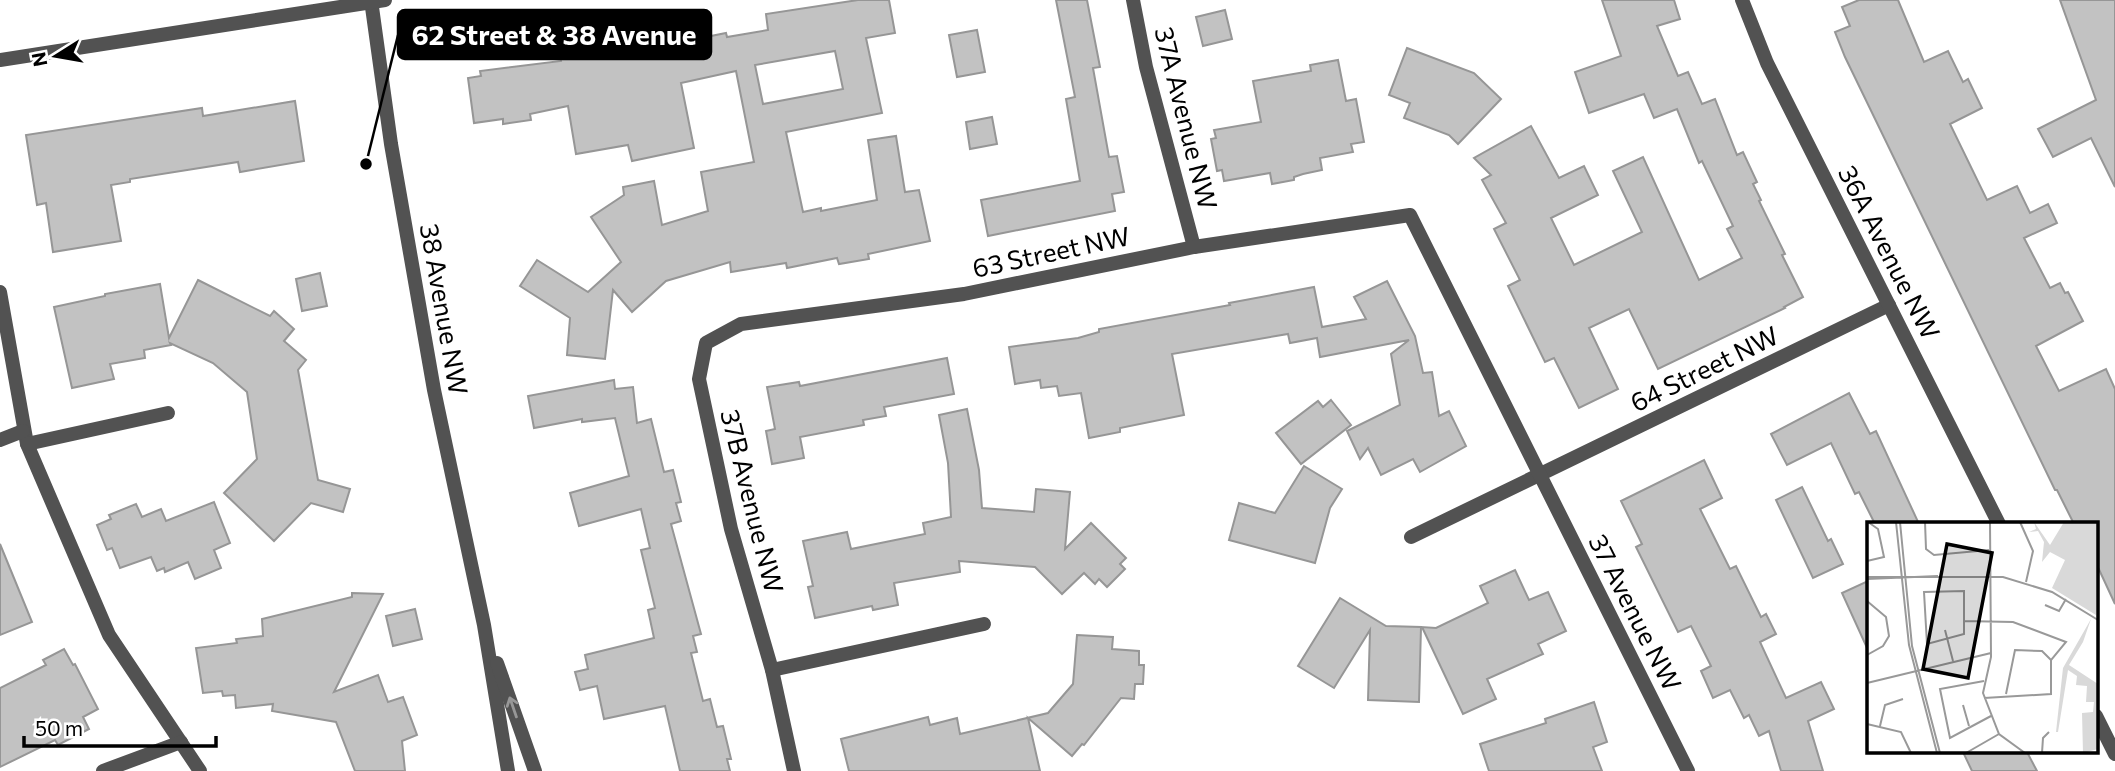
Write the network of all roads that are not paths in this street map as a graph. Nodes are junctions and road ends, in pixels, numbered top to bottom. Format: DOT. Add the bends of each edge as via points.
graph roads {
  1 [pos="1133,0"];
  2 [pos="1742,0"];
  3 [pos="376,1"];
  4 [pos="0,60"];
  5 [pos="1410,215"];
  6 [pos="1194,247"];
  7 [pos="0,292"];
  8 [pos="1889,305"];
  9 [pos="706,343"];
  10 [pos="168,413"];
  11 [pos="25,438"];
  12 [pos="0,440"];
  13 [pos="1541,475"];
  14 [pos="1998,522"];
  15 [pos="1411,537"];
  16 [pos="984,624"];
  17 [pos="484,625"];
  18 [pos="772,670"];
  19 [pos="2098,720"];
  20 [pos="181,742"];
  21 [pos="2115,754"];
  22 [pos="103,771"];
  23 [pos="200,771"];
  24 [pos="508,771"];
  25 [pos="535,771"];
  26 [pos="794,771"];
  27 [pos="1688,771"];
  1 -- 6 [label="street, 37A Avenue NW"];
  2 -- 8 [label="street, 36A Avenue NW" via="1767,64"];
  3 -- 4 [label="street"];
  3 -- 17 [label="street, 38 Avenue NW" via="391,144 434,390"];
  5 -- 6 [label="street, 63 Street NW"];
  5 -- 13 [label="street, 37 Avenue NW"];
  6 -- 9 [label="street, 63 Street NW" via="964,294 741,324"];
  7 -- 11 [label="street"];
  8 -- 13 [label="street, 64 Street NW"];
  8 -- 14 [label="street, 36A Avenue NW"];
  9 -- 18 [label="street, 37B Avenue NW" via="699,379 731,529"];
  10 -- 11 [label="street"];
  11 -- 12 [label="street"];
  11 -- 20 [label="street" via="109,635"];
  13 -- 15 [label="street"];
  13 -- 27 [label="street, 37 Avenue NW"];
  16 -- 18 [label="street"];
  17 -- 24 [label="street, 38 Avenue NW"];
  25 -- 17 [label="street, 38 Avenue NW, one-way"];
  18 -- 26 [label="street, 37B Avenue NW"];
  19 -- 21 [label="street"];
  20 -- 22 [label="street"];
  20 -- 23 [label="street"];
}
